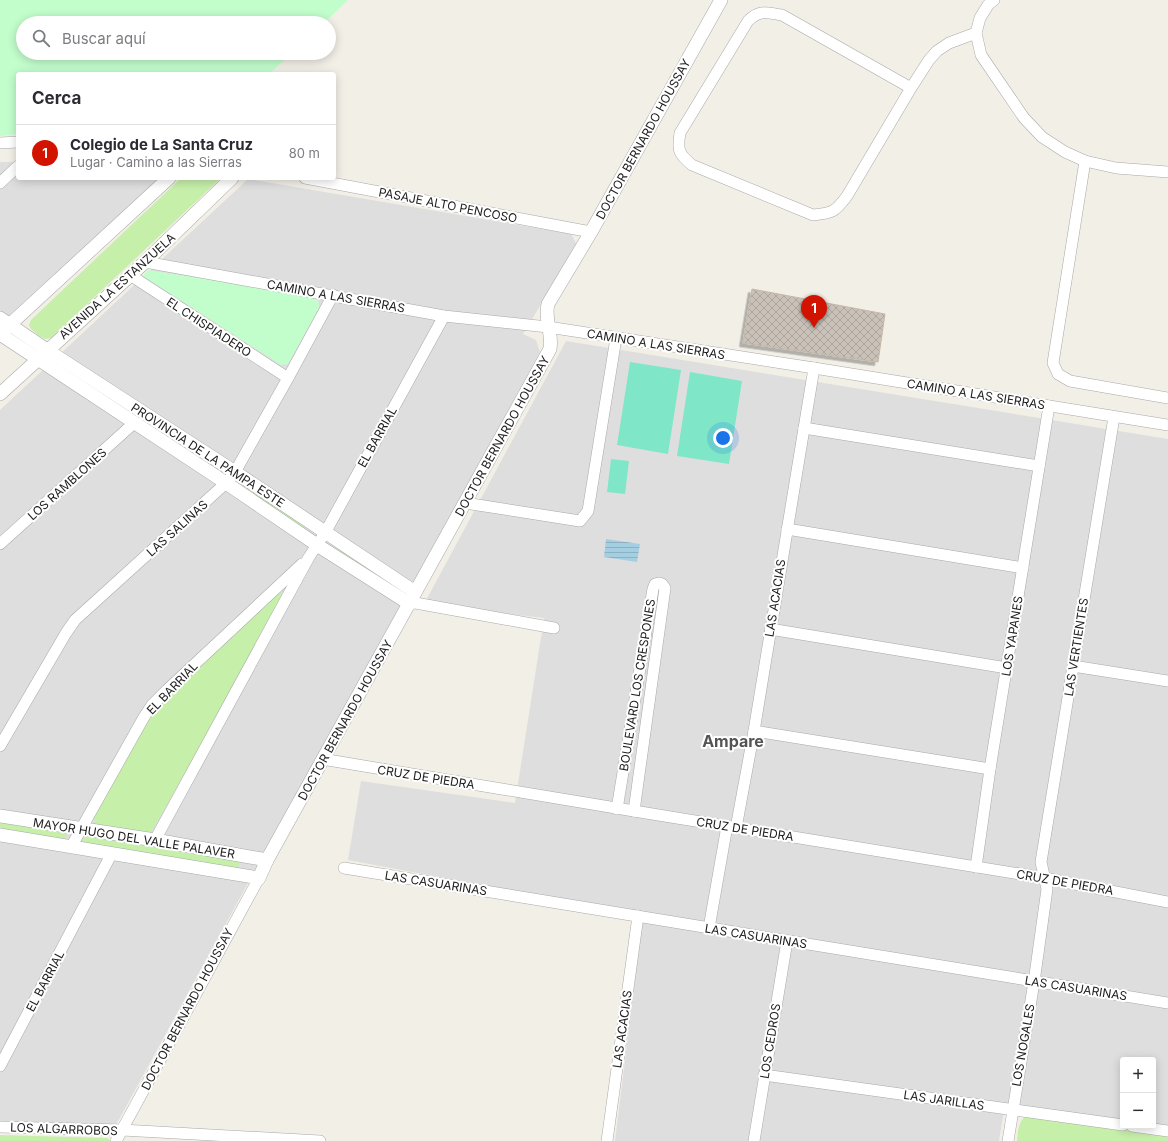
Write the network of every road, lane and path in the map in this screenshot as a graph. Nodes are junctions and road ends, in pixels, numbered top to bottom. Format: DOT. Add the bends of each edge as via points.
graph roads {
  1 [pos="721,0"];
  2 [pos="994,0"];
  3 [pos="976,33"];
  4 [pos="911,88"];
  5 [pos="16,142"];
  6 [pos="0,143"];
  7 [pos="1085,161"];
  8 [pos="16,168"];
  9 [pos="1168,172"];
  10 [pos="167,180"];
  11 [pos="230,180"];
  12 [pos="316,180"];
  13 [pos="0,183"];
  14 [pos="591,232"];
  15 [pos="145,262"];
  16 [pos="130,275"];
  17 [pos="333,295"];
  18 [pos="444,316"];
  19 [pos="5,321"];
  20 [pos="548,327"];
  21 [pos="0,334"];
  22 [pos="616,338"];
  23 [pos="43,354"];
  24 [pos="814,368"];
  25 [pos="288,378"];
  26 [pos="0,394"];
  27 [pos="1168,398"];
  28 [pos="1049,406"];
  29 [pos="1114,417"];
  30 [pos="134,423"];
  31 [pos="1168,425"];
  32 [pos="804,428"];
  33 [pos="1039,466"];
  34 [pos="235,472"];
  35 [pos="226,483"];
  36 [pos="465,503"];
  37 [pos="787,529"];
  38 [pos="325,533"];
  39 [pos="0,544"];
  40 [pos="317,545"];
  41 [pos="309,557"];
  42 [pos="1023,568"];
  43 [pos="412,599"];
  44 [pos="554,628"];
  45 [pos="770,629"];
  46 [pos="1073,666"];
  47 [pos="1007,668"];
  48 [pos="1168,681"];
  49 [pos="754,731"];
  50 [pos="0,746"];
  51 [pos="322,759"];
  52 [pos="990,769"];
  53 [pos="617,809"];
  54 [pos="634,811"];
  55 [pos="0,816"];
  56 [pos="731,827"];
  57 [pos="81,829"];
  58 [pos="0,835"];
  59 [pos="155,840"];
  60 [pos="71,847"];
  61 [pos="112,854"];
  62 [pos="976,867"];
  63 [pos="344,868"];
  64 [pos="263,869"];
  65 [pos="1044,878"];
  66 [pos="1168,902"];
  67 [pos="638,916"];
  68 [pos="708,928"];
  69 [pos="787,941"];
  70 [pos="1034,982"];
  71 [pos="1168,1003"];
  72 [pos="0,1066"];
  73 [pos="764,1075"];
  74 [pos="1012,1110"];
  75 [pos="1120,1125"];
  76 [pos="0,1127"];
  77 [pos="1154,1129"];
  78 [pos="122,1130"];
  79 [pos="1168,1131"];
  80 [pos="116,1141"];
  81 [pos="320,1141"];
  82 [pos="607,1141"];
  83 [pos="754,1141"];
  84 [pos="1008,1141"];
  1 -- 14 [label="street, DOCTOR BERNARDO HOUSSAY"];
  2 -- 3 [label="street" via="980,18"];
  3 -- 4 [label="street" via="949,43 937,51"];
  3 -- 7 [label="street" via="981,55 1024,118 1042,137"];
  4 -- 4 [label="street" via="782,15 764,12 754,14 680,133 678,146 681,156 692,165 813,215 827,214 838,208 847,196"];
  5 -- 6 [label="street"];
  7 -- 9 [label="street" via="1116,168"];
  7 -- 27 [label="street" via="1053,363 1058,374 1070,381"];
  8 -- 13 [label="street"];
  10 -- 19 [label="street"];
  11 -- 15 [label="street, AVENIDA LA ESTANZUELA"];
  12 -- 14 [label="street, PASAJE ALTO PENCOSO"];
  14 -- 20 [label="street, DOCTOR BERNARDO HOUSSAY" via="548,304"];
  15 -- 16 [label="street, AVENIDA LA ESTANZUELA"];
  15 -- 17 [label="street, CAMINO A LAS SIERRAS"];
  16 -- 23 [label="street, AVENIDA LA ESTANZUELA"];
  16 -- 25 [label="street, EL CHISPIADERO"];
  17 -- 18 [label="street, CAMINO A LAS SIERRAS"];
  17 -- 25 [label="street, LAS SALINAS"];
  18 -- 20 [label="street, CAMINO A LAS SIERRAS"];
  18 -- 38 [label="street, EL BARRIAL"];
  19 -- 21 [label="street"];
  19 -- 23 [label="street, PROVINCIA DE LA PAMPA ESTE"];
  20 -- 22 [label="street, CAMINO A LAS SIERRAS"];
  20 -- 36 [label="street, DOCTOR BERNARDO HOUSSAY" via="550,349"];
  21 -- 23 [label="street, PROVINCIA DE LA PAMPA ESTE"];
  22 -- 24 [label="street, CAMINO A LAS SIERRAS"];
  22 -- 36 [label="street" via="588,511 580,521"];
  23 -- 26 [label="street, AVENIDA LA ESTANZUELA"];
  23 -- 30 [label="street, PROVINCIA DE LA PAMPA ESTE"];
  23 -- 34 [label="street, PROVINCIA DE LA PAMPA ESTE"];
  24 -- 28 [label="street, CAMINO A LAS SIERRAS"];
  24 -- 32 [label="street, LAS ACACIAS"];
  25 -- 34 [label="street, LAS SALINAS"];
  28 -- 29 [label="street, CAMINO A LAS SIERRAS"];
  28 -- 33 [label="street, LOS YAPANES"];
  29 -- 31 [label="street, CAMINO A LAS SIERRAS"];
  29 -- 46 [label="street, LAS VERTIENTES"];
  30 -- 35 [label="street, PROVINCIA DE LA PAMPA ESTE"];
  30 -- 39 [label="street, LOS RAMBLONES"];
  32 -- 33 [label="street"];
  32 -- 37 [label="street, LAS ACACIAS"];
  33 -- 42 [label="street, LOS YAPANES"];
  34 -- 35 [label="street, LAS SALINAS"];
  34 -- 38 [label="street, PROVINCIA DE LA PAMPA ESTE"];
  35 -- 40 [label="street, PROVINCIA DE LA PAMPA ESTE"];
  35 -- 50 [label="street, LAS SALINAS" via="75,620"];
  36 -- 43 [label="street, DOCTOR BERNARDO HOUSSAY"];
  37 -- 42 [label="street"];
  37 -- 45 [label="street, LAS ACACIAS"];
  38 -- 40 [label="street, EL BARRIAL"];
  38 -- 43 [label="street, PROVINCIA DE LA PAMPA ESTE"];
  40 -- 41 [label="street, EL BARRIAL"];
  40 -- 43 [label="street, PROVINCIA DE LA PAMPA ESTE"];
  41 -- 57 [label="street, EL BARRIAL" via="152,705"];
  41 -- 59 [label="street, EL BARRIAL"];
  42 -- 47 [label="street, LOS YAPANES"];
  43 -- 44 [label="street, PROVINCIA DE LA PAMPA ESTE"];
  43 -- 51 [label="street, DOCTOR BERNARDO HOUSSAY"];
  45 -- 47 [label="street"];
  45 -- 49 [label="street, LAS ACACIAS"];
  46 -- 48 [label="street"];
  46 -- 65 [label="street, LAS VERTIENTES" via="1041,862"];
  47 -- 52 [label="street, LOS YAPANES"];
  49 -- 52 [label="street"];
  49 -- 56 [label="street, LAS ACACIAS"];
  51 -- 53 [label="street, CRUZ DE PIEDRA"];
  51 -- 64 [label="street, DOCTOR BERNARDO HOUSSAY"];
  52 -- 62 [label="street, LOS YAPANES"];
  53 -- 54 [label="street, CRUZ DE PIEDRA"];
  53 -- 54 [label="street, BOULEVARD LOS CRESPONES" via="653,589 655,584 659,583 665,588"];
  54 -- 56 [label="street, CRUZ DE PIEDRA"];
  55 -- 57 [label="street, MAYOR HUGO DEL VALLE PALAVER"];
  56 -- 62 [label="street, CRUZ DE PIEDRA"];
  56 -- 68 [label="street, LAS ACACIAS"];
  57 -- 59 [label="street, MAYOR HUGO DEL VALLE PALAVER"];
  57 -- 60 [label="street, EL BARRIAL"];
  58 -- 60 [label="street, MAYOR HUGO DEL VALLE PALAVER"];
  59 -- 64 [label="street, MAYOR HUGO DEL VALLE PALAVER"];
  60 -- 61 [label="street, MAYOR HUGO DEL VALLE PALAVER"];
  61 -- 64 [label="street, MAYOR HUGO DEL VALLE PALAVER"];
  61 -- 72 [label="street, EL BARRIAL"];
  62 -- 65 [label="street, CRUZ DE PIEDRA"];
  63 -- 67 [label="street, LAS CASUARINAS"];
  64 -- 78 [label="street, DOCTOR BERNARDO HOUSSAY"];
  65 -- 66 [label="street, CRUZ DE PIEDRA"];
  65 -- 70 [label="street, LOS NOGALES" via="1047,889"];
  67 -- 68 [label="street, LAS CASUARINAS"];
  67 -- 82 [label="street, LAS ACACIAS"];
  68 -- 69 [label="street, LAS CASUARINAS"];
  69 -- 70 [label="street, LAS CASUARINAS"];
  69 -- 73 [label="street, LOS CEDROS"];
  70 -- 71 [label="street, LAS CASUARINAS"];
  70 -- 74 [label="street, LOS NOGALES"];
  73 -- 74 [label="street, LAS JARILLAS"];
  73 -- 83 [label="street, LOS CEDROS"];
  74 -- 75 [label="street, LAS JARILLAS"];
  74 -- 84 [label="street, LOS NOGALES"];
  76 -- 78 [label="street, LOS ALGARROBOS"];
  77 -- 79 [label="street"];
  78 -- 80 [label="street, DOCTOR BERNARDO HOUSSAY"];
  78 -- 81 [label="street, LOS ALGARROBOS"];
}
